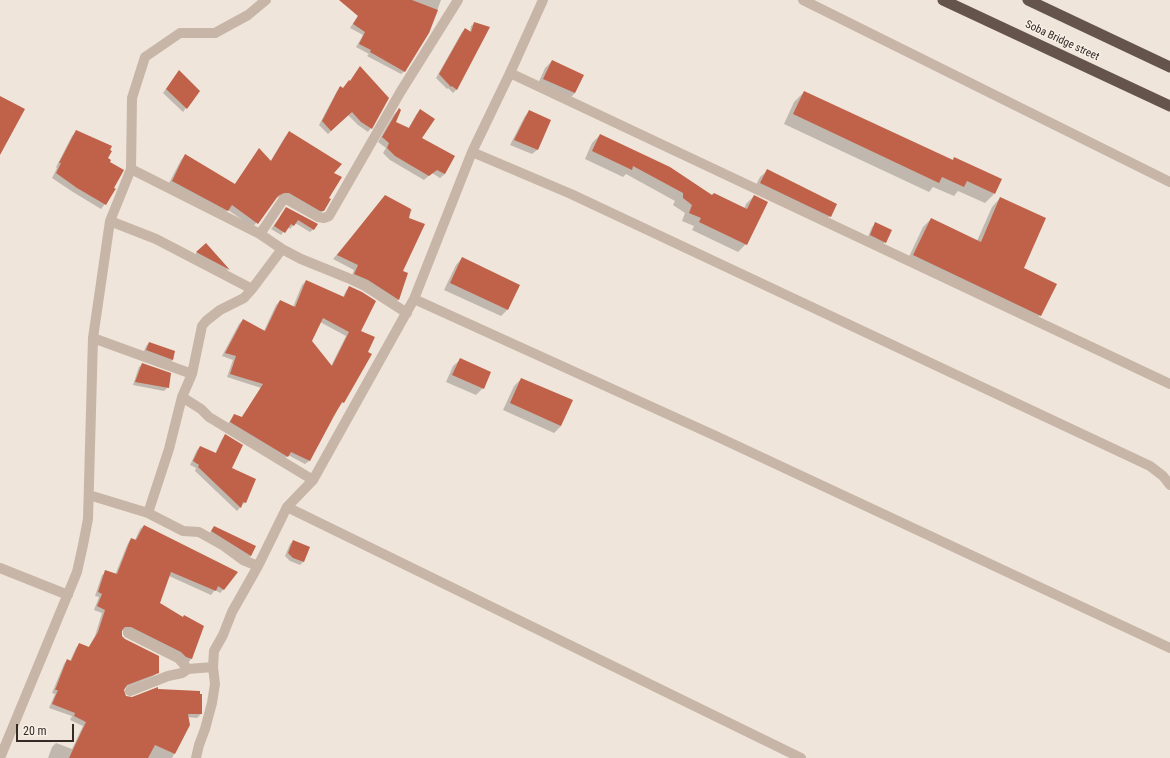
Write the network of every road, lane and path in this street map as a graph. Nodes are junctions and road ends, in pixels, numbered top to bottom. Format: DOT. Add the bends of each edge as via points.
graph roads {
  1 [pos="266,0"];
  2 [pos="458,0"];
  3 [pos="543,0"];
  4 [pos="803,0"];
  5 [pos="943,0"];
  6 [pos="1028,0"];
  7 [pos="1170,67"];
  8 [pos="510,73"];
  9 [pos="1170,106"];
  10 [pos="472,152"];
  11 [pos="131,169"];
  12 [pos="1170,182"];
  13 [pos="110,221"];
  14 [pos="260,234"];
  15 [pos="282,249"];
  16 [pos="252,289"];
  17 [pos="414,299"];
  18 [pos="407,313"];
  19 [pos="93,338"];
  20 [pos="192,374"];
  21 [pos="1170,384"];
  22 [pos="182,397"];
  23 [pos="313,480"];
  24 [pos="1170,485"];
  25 [pos="89,494"];
  26 [pos="287,507"];
  27 [pos="148,513"];
  28 [pos="258,566"];
  29 [pos="0,568"];
  30 [pos="68,595"];
  31 [pos="128,633"];
  32 [pos="1170,648"];
  33 [pos="213,667"];
  34 [pos="188,669"];
  35 [pos="130,691"];
  36 [pos="0,758"];
  37 [pos="196,758"];
  38 [pos="801,758"];
  1 -- 11 [label="street" via="248,15 215,32 180,33 145,57 132,98"];
  2 -- 14 [label="street" via="401,91 329,216 318,217 286,199"];
  3 -- 8 [label="street"];
  4 -- 12 [label="street"];
  5 -- 9 [label="highway, Soba Bridge street"];
  6 -- 7 [label="highway"];
  8 -- 10 [label="street"];
  8 -- 21 [label="street"];
  10 -- 17 [label="street"];
  10 -- 24 [label="street" via="571,194 1150,466"];
  11 -- 13 [label="street"];
  11 -- 14 [label="street"];
  13 -- 16 [label="street" via="156,239"];
  13 -- 19 [label="street"];
  14 -- 15 [label="street"];
  15 -- 16 [label="street"];
  15 -- 18 [label="street" via="365,286"];
  16 -- 20 [label="street" via="244,298 220,310 202,326"];
  17 -- 18 [label="street"];
  17 -- 32 [label="street"];
  18 -- 23 [label="street"];
  19 -- 20 [label="street"];
  19 -- 25 [label="street"];
  20 -- 22 [label="street"];
  22 -- 23 [label="street" via="209,417"];
  22 -- 27 [label="street" via="169,450"];
  23 -- 26 [label="street"];
  25 -- 27 [label="street"];
  25 -- 30 [label="street" via="83,545 77,572"];
  26 -- 28 [label="street"];
  26 -- 38 [label="street"];
  27 -- 28 [label="street" via="183,531 199,532 243,560"];
  28 -- 33 [label="street" via="214,651"];
  29 -- 30 [label="street"];
  30 -- 36 [label="street"];
  31 -- 34 [label="street" via="178,658"];
  33 -- 34 [label="street"];
  33 -- 37 [label="street" via="215,684 212,703"];
  34 -- 35 [label="street"];
}
